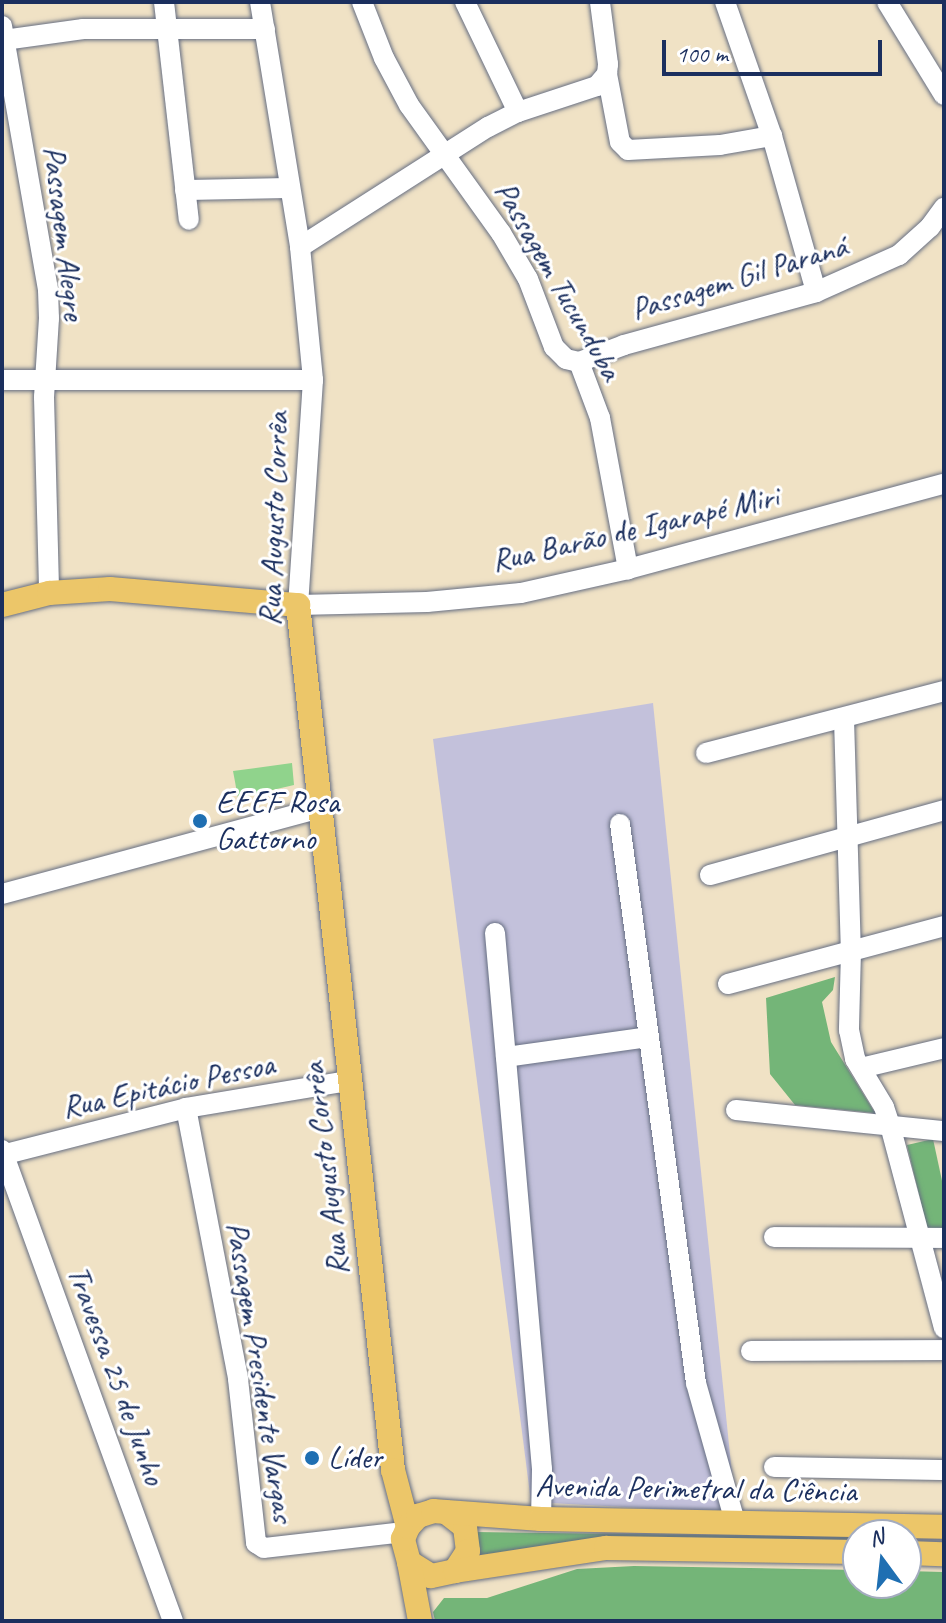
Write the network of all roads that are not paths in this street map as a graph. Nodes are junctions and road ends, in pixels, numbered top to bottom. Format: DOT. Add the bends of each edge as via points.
graph roads {
  1 [pos="164,2"];
  2 [pos="260,2"];
  3 [pos="362,2"];
  4 [pos="465,2"];
  5 [pos="600,2"];
  6 [pos="725,2"];
  7 [pos="887,2"];
  8 [pos="265,29"];
  9 [pos="167,32"];
  10 [pos="3,33"];
  11 [pos="607,74"];
  12 [pos="944,95"];
  13 [pos="518,112"];
  14 [pos="772,136"];
  15 [pos="445,155"];
  16 [pos="290,188"];
  17 [pos="185,190"];
  18 [pos="944,208"];
  19 [pos="189,220"];
  20 [pos="300,247"];
  21 [pos="816,292"];
  22 [pos="579,362"];
  23 [pos="44,379"];
  24 [pos="2,380"];
  25 [pos="313,380"];
  26 [pos="944,484"];
  27 [pos="628,569"];
  28 [pos="49,593"];
  29 [pos="2,605"];
  30 [pos="298,605"];
  31 [pos="944,691"];
  32 [pos="844,719"];
  33 [pos="706,753"];
  34 [pos="318,809"];
  35 [pos="944,810"];
  36 [pos="620,824"];
  37 [pos="846,835"];
  38 [pos="710,875"];
  39 [pos="2,894"];
  40 [pos="944,926"];
  41 [pos="495,933"];
  42 [pos="851,951"];
  43 [pos="728,984"];
  44 [pos="649,1037"];
  45 [pos="944,1048"];
  46 [pos="506,1057"];
  47 [pos="861,1068"];
  48 [pos="348,1081"];
  49 [pos="186,1108"];
  50 [pos="736,1110"];
  51 [pos="891,1129"];
  52 [pos="944,1131"];
  53 [pos="3,1153"];
  54 [pos="774,1237"];
  55 [pos="922,1237"];
  56 [pos="944,1238"];
  57 [pos="944,1328"];
  58 [pos="944,1350"];
  59 [pos="751,1351"];
  60 [pos="774,1467"];
  61 [pos="393,1470"];
  62 [pos="944,1470"];
  63 [pos="439,1512"];
  64 [pos="541,1519"];
  65 [pos="735,1522"];
  66 [pos="944,1527"];
  67 [pos="406,1530"];
  68 [pos="842,1552"];
  69 [pos="922,1553"];
  70 [pos="944,1554"];
  71 [pos="409,1562"];
  72 [pos="447,1574"];
  73 [pos="419,1618"];
  74 [pos="173,1621"];
  1 -- 9 [label="street"];
  2 -- 8 [label="street, Rua Augusto Corrêa"];
  3 -- 15 [label="street, Passagem Tucunduba" via="409,105"];
  4 -- 13 [label="street"];
  5 -- 11 [label="street"];
  6 -- 14 [label="street"];
  7 -- 12 [label="street"];
  8 -- 9 [label="street"];
  8 -- 16 [label="street, Rua Augusto Corrêa"];
  9 -- 10 [label="street"];
  9 -- 17 [label="street"];
  10 -- 23 [label="street, Passagem Alegre" via="48,290"];
  11 -- 13 [label="street" via="587,91"];
  11 -- 14 [label="street" via="620,142 628,150"];
  13 -- 15 [label="street"];
  14 -- 21 [label="street"];
  15 -- 20 [label="street"];
  15 -- 22 [label="street, Passagem Tucunduba" via="528,279 554,347 566,359"];
  16 -- 17 [label="street"];
  16 -- 20 [label="street, Rua Augusto Corrêa"];
  17 -- 19 [label="street"];
  18 -- 21 [label="street, Passagem Gil Paraná" via="899,255"];
  20 -- 25 [label="street, Rua Augusto Corrêa"];
  21 -- 22 [label="street, Passagem Gil Paraná"];
  22 -- 27 [label="street, Passagem Tucunduba" via="600,418"];
  23 -- 24 [label="street"];
  23 -- 25 [label="street"];
  23 -- 28 [label="street, Passagem Alegre"];
  25 -- 30 [label="street, Rua Augusto Corrêa"];
  26 -- 27 [label="street, Rua Barão de Igarapé Miri"];
  27 -- 30 [label="street, Rua Barão de Igarapé Miri" via="490,597"];
  28 -- 29 [label="main road, Rua Barão de Igarapé Miri"];
  28 -- 30 [label="main road, Rua Barão de Igarapé Miri" via="110,589"];
  30 -- 34 [label="main road, Rua Augusto Corrêa"];
  31 -- 32 [label="street"];
  32 -- 33 [label="street"];
  32 -- 37 [label="street"];
  34 -- 39 [label="street"];
  34 -- 48 [label="main road, Rua Augusto Corrêa"];
  35 -- 37 [label="street"];
  36 -- 44 [label="street"];
  37 -- 38 [label="street"];
  37 -- 42 [label="street"];
  40 -- 42 [label="street"];
  41 -- 46 [label="street"];
  42 -- 43 [label="street"];
  42 -- 47 [label="street" via="849,1030"];
  44 -- 46 [label="street"];
  44 -- 65 [label="street" via="696,1383"];
  45 -- 47 [label="street"];
  46 -- 64 [label="street" via="542,1469"];
  47 -- 51 [label="street"];
  48 -- 49 [label="street, Rua Epitácio Pessoa"];
  48 -- 61 [label="main road, Rua Augusto Corrêa"];
  49 -- 53 [label="street, Rua Epitácio Pessoa"];
  49 -- 67 [label="street, Passagem Presidente Vargas" via="238,1379 256,1543 264,1548"];
  50 -- 51 [label="street"];
  51 -- 52 [label="street"];
  51 -- 55 [label="street"];
  53 -- 74 [label="street, Travessa 25 de Junho"];
  54 -- 55 [label="street"];
  55 -- 56 [label="street"];
  55 -- 57 [label="street"];
  58 -- 59 [label="street"];
  60 -- 62 [label="street"];
  61 -- 63 [label="main road"];
  61 -- 67 [label="main road, Rua Augusto Corrêa"];
  63 -- 64 [label="main road, Avenida Perimetral da Ciência"];
  63 -- 67 [label="main road" via="418,1516"];
  63 -- 72 [label="main road" via="465,1527 469,1539 463,1562"];
  64 -- 65 [label="main road, Avenida Perimetral da Ciência"];
  65 -- 66 [label="main road, Avenida Perimetral da Ciência"];
  67 -- 71 [label="main road" via="403,1547"];
  68 -- 72 [label="main road, Avenida Perimetral da Ciência" via="606,1548"];
  69 -- 70 [label="main road"];
  71 -- 72 [label="main road" via="418,1571"];
  71 -- 73 [label="main road"];
  72 -- 73 [label="main road" via="427,1591"];
}
